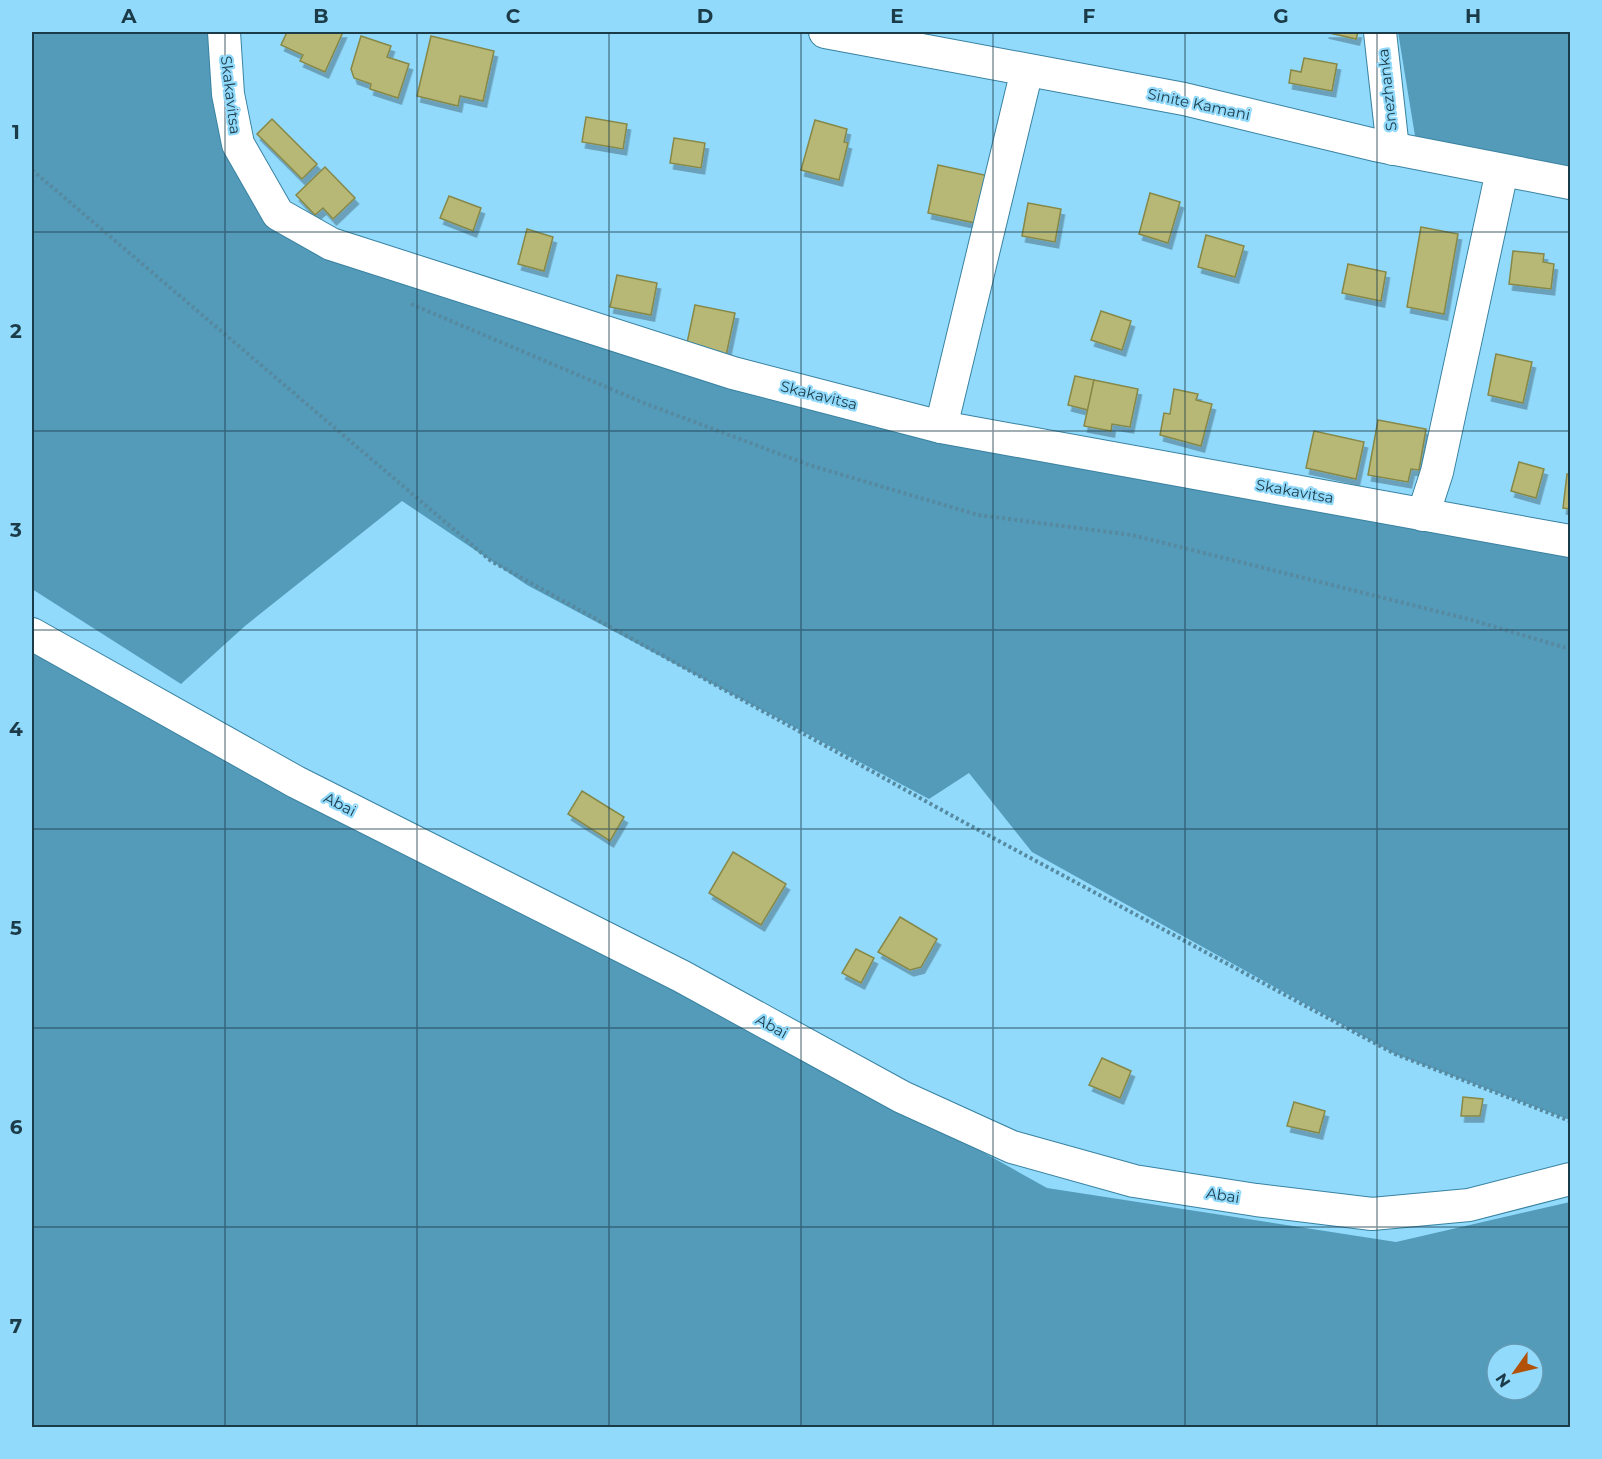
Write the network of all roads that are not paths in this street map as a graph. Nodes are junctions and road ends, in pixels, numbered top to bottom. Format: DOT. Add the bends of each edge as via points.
graph roads {
  1 [pos="224,32"];
  2 [pos="825,32"];
  3 [pos="1380,32"];
  4 [pos="1027,70"];
  5 [pos="1393,149"];
  6 [pos="1502,171"];
  7 [pos="1570,183"];
  8 [pos="941,427"];
  9 [pos="1423,515"];
  10 [pos="1570,541"];
  11 [pos="32,634"];
  12 [pos="1570,1179"];
  1 -- 8 [label="street, Skakavitsa" via="228,94 238,144 278,213 331,244 733,373"];
  2 -- 4 [label="street, Sinite Kamani"];
  3 -- 5 [label="street, Snezhanka"];
  4 -- 5 [label="street, Sinite Kamani" via="1184,99"];
  4 -- 8 [label="street"];
  5 -- 6 [label="street, Sinite Kamani"];
  6 -- 7 [label="street, Sinite Kamani"];
  6 -- 9 [label="street" via="1437,472"];
  8 -- 9 [label="street, Skakavitsa"];
  9 -- 10 [label="street, Skakavitsa"];
  11 -- 12 [label="street, Abai" via="296,782 681,976 902,1097 1012,1148 1134,1181 1372,1214 1469,1205"];
}
